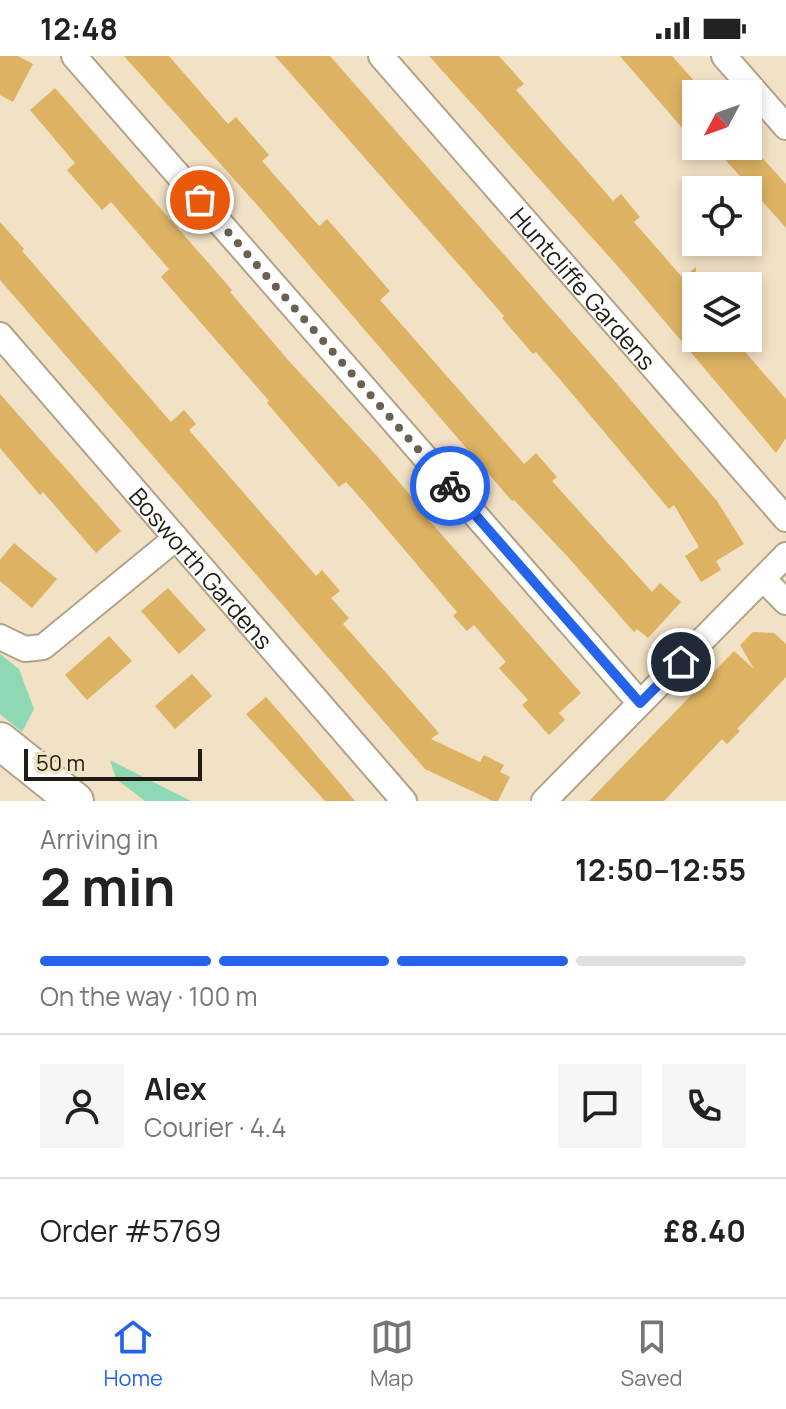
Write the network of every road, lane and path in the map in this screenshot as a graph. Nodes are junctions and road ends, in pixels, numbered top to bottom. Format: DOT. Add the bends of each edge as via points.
graph roads {
  1 [pos="74,56"];
  2 [pos="381,56"];
  3 [pos="724,56"];
  4 [pos="786,127"];
  5 [pos="0,335"];
  6 [pos="786,519"];
  7 [pos="176,538"];
  8 [pos="786,555"];
  9 [pos="763,579"];
  10 [pos="786,602"];
  11 [pos="0,637"];
  12 [pos="640,703"];
  13 [pos="0,741"];
  14 [pos="75,801"];
  15 [pos="404,801"];
  16 [pos="544,801"];
  1 -- 12 [label="street"];
  2 -- 6 [label="street, Huntcliffe Gardens"];
  3 -- 4 [label="street"];
  5 -- 7 [label="street, Bosworth Gardens"];
  7 -- 11 [label="street" via="43,647 25,649"];
  7 -- 15 [label="street, Bosworth Gardens"];
  8 -- 9 [label="street"];
  9 -- 10 [label="street"];
  9 -- 12 [label="street"];
  12 -- 16 [label="street"];
  13 -- 14 [label="highway"];
}
